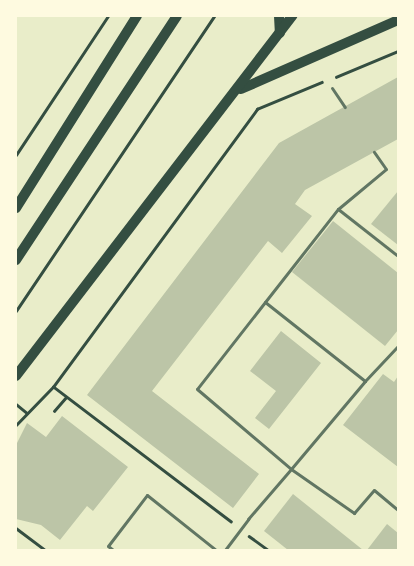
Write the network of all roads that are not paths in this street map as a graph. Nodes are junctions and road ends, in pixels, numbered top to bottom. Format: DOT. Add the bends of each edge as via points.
graph roads {
  1 [pos="137,16"];
  2 [pos="177,16"];
  3 [pos="279,16"];
  4 [pos="292,16"];
  5 [pos="398,20"];
  6 [pos="280,33"];
  7 [pos="332,88"];
  8 [pos="236,92"];
  9 [pos="345,106"];
  10 [pos="374,152"];
  11 [pos="16,208"];
  12 [pos="338,209"];
  13 [pos="398,256"];
  14 [pos="16,260"];
  15 [pos="265,302"];
  16 [pos="398,346"];
  17 [pos="16,376"];
  18 [pos="365,381"];
  19 [pos="291,469"];
  20 [pos="398,510"];
  21 [pos="113,550"];
  22 [pos="216,550"];
  23 [pos="225,550"];
  1 -- 11 [label="main road"];
  2 -- 14 [label="main road"];
  3 -- 6 [label="main road"];
  4 -- 6 [label="main road"];
  5 -- 8 [label="main road" via="255,80"];
  6 -- 8 [label="main road"];
  7 -- 9 [label="lane"];
  8 -- 17 [label="main road" via="81,287"];
  10 -- 12 [label="lane" via="386,170"];
  12 -- 13 [label="lane"];
  12 -- 15 [label="lane"];
  15 -- 18 [label="lane"];
  15 -- 19 [label="lane" via="197,389"];
  16 -- 18 [label="lane"];
  18 -- 19 [label="lane"];
  19 -- 20 [label="lane" via="354,513 374,490"];
  19 -- 23 [label="lane"];
  21 -- 22 [label="lane" via="108,546 147,495"];
}
